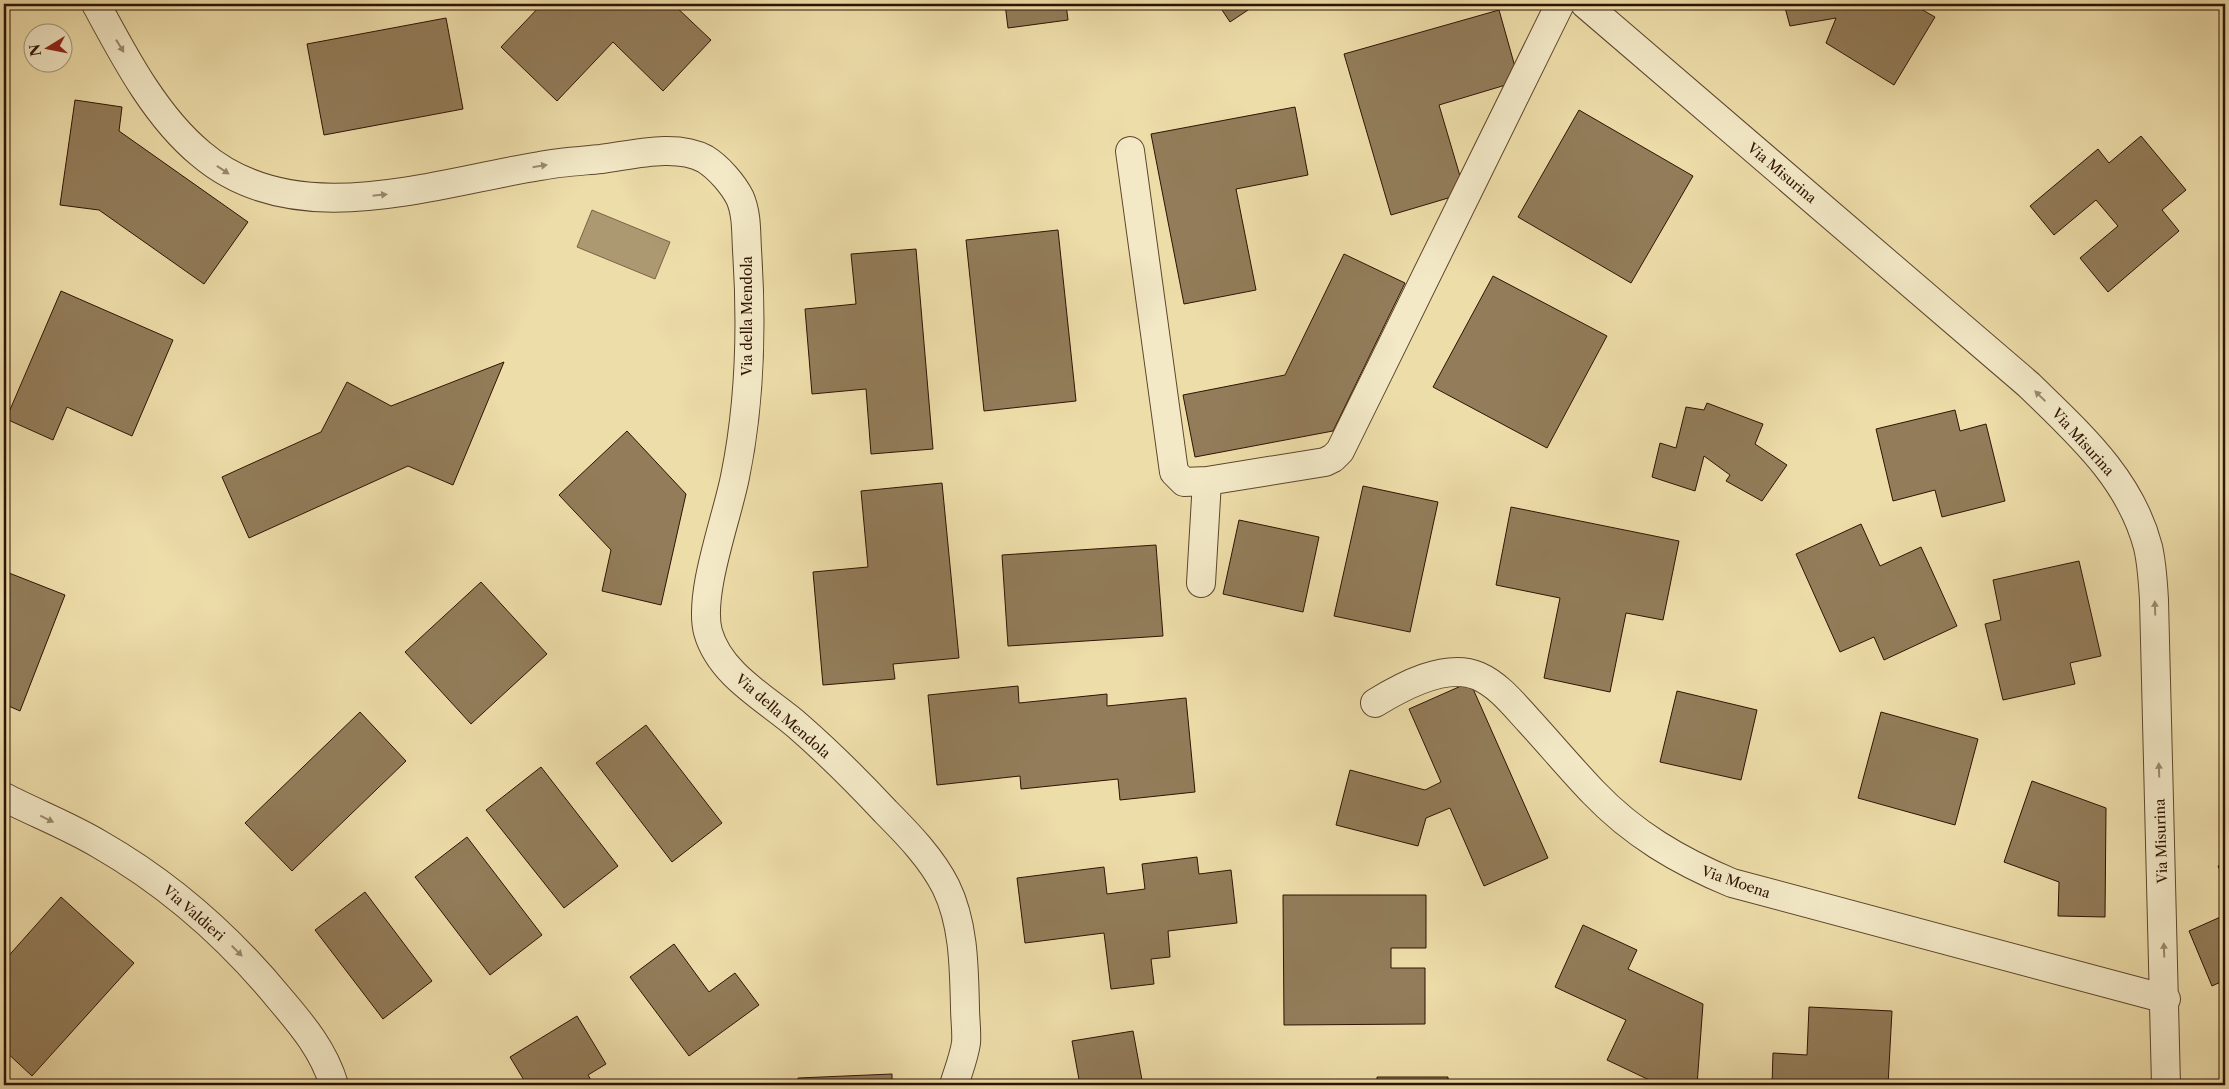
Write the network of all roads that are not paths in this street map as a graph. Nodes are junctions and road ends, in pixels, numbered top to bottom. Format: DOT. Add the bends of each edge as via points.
graph roads {
  1 [pos="96,4"];
  2 [pos="1560,4"];
  3 [pos="1585,4"];
  4 [pos="1130,151"];
  5 [pos="1207,481"];
  6 [pos="1200,582"];
  7 [pos="1375,703"];
  8 [pos="4,797"];
  9 [pos="2166,999"];
  10 [pos="334,1085"];
  11 [pos="954,1085"];
  12 [pos="2166,1085"];
  1 -- 11 [label="street, Via della Mendola, one-way" via="151,96 177,130 199,153 226,173 257,187 315,197 362,197 420,190 541,166 685,152 706,160 731,185 739,197 746,227 750,281 748,366 743,436 707,604 709,635 721,659 734,674 798,726 907,834 946,888 960,933 965,991 966,1043"];
  2 -- 5 [label="street" via="1340,451 1325,462"];
  9 -- 3 [label="street, Via Misurina, one-way" via="2154,600 2149,549 2123,488 2096,453 2029,385"];
  4 -- 5 [label="street" via="1174,472 1184,482"];
  5 -- 6 [label="street"];
  7 -- 9 [label="street, Via Moena" via="1395,691 1436,676 1454,672 1478,676 1504,695 1616,815 1664,851 1698,869 1732,883"];
  8 -- 10 [label="street, Via Valdieri, one-way" via="98,844 158,882 196,912 256,970 301,1024 317,1046"];
  9 -- 12 [label="street, Via Misurina"];
}
